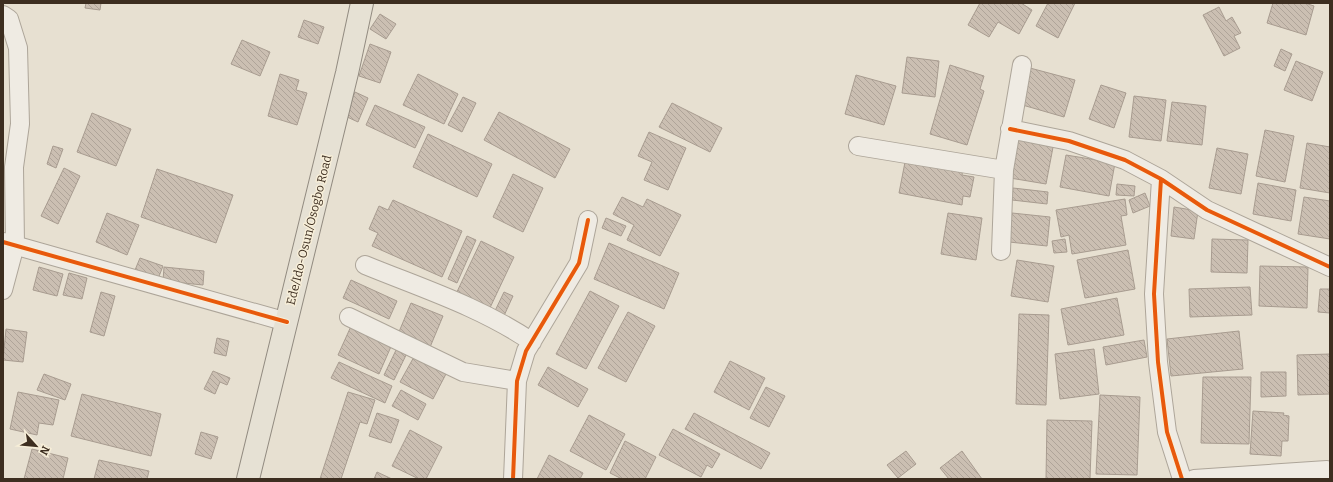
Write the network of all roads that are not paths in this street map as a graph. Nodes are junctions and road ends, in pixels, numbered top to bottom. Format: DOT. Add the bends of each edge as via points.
graph roads {
  1 [pos="362,3"];
  2 [pos="3,15"];
  3 [pos="1022,65"];
  4 [pos="1010,129"];
  5 [pos="858,146"];
  6 [pos="1004,170"];
  7 [pos="1161,179"];
  8 [pos="588,220"];
  9 [pos="9,243"];
  10 [pos="1001,251"];
  11 [pos="365,265"];
  12 [pos="1330,267"];
  13 [pos="3,290"];
  14 [pos="349,317"];
  15 [pos="287,322"];
  16 [pos="532,342"];
  17 [pos="517,381"];
  18 [pos="1330,472"];
  19 [pos="248,479"];
  20 [pos="513,479"];
  21 [pos="1182,479"];
  22 [pos="1194,479"];
  1 -- 15 [label="main road, Ede/Ido-Osun/Osogbo Road"];
  2 -- 9 [label="street" via="9,20 18,48 20,124 14,166"];
  3 -- 4 [label="street"];
  4 -- 6 [label="street"];
  4 -- 7 [label="street" via="1069,141 1125,160"];
  5 -- 6 [label="street"];
  6 -- 10 [label="street"];
  7 -- 12 [label="street" via="1207,210"];
  7 -- 21 [label="street" via="1154,294 1158,362 1167,432"];
  8 -- 16 [label="street" via="580,263"];
  9 -- 13 [label="street"];
  9 -- 15 [label="street"];
  11 -- 16 [label="street" via="479,312 509,326"];
  14 -- 17 [label="street" via="463,372"];
  15 -- 19 [label="main road, Ede/Ido-Osun/Osogbo Road"];
  16 -- 17 [label="street" via="526,351"];
  17 -- 20 [label="street"];
  18 -- 22 [label="street" via="1326,470"];
}
